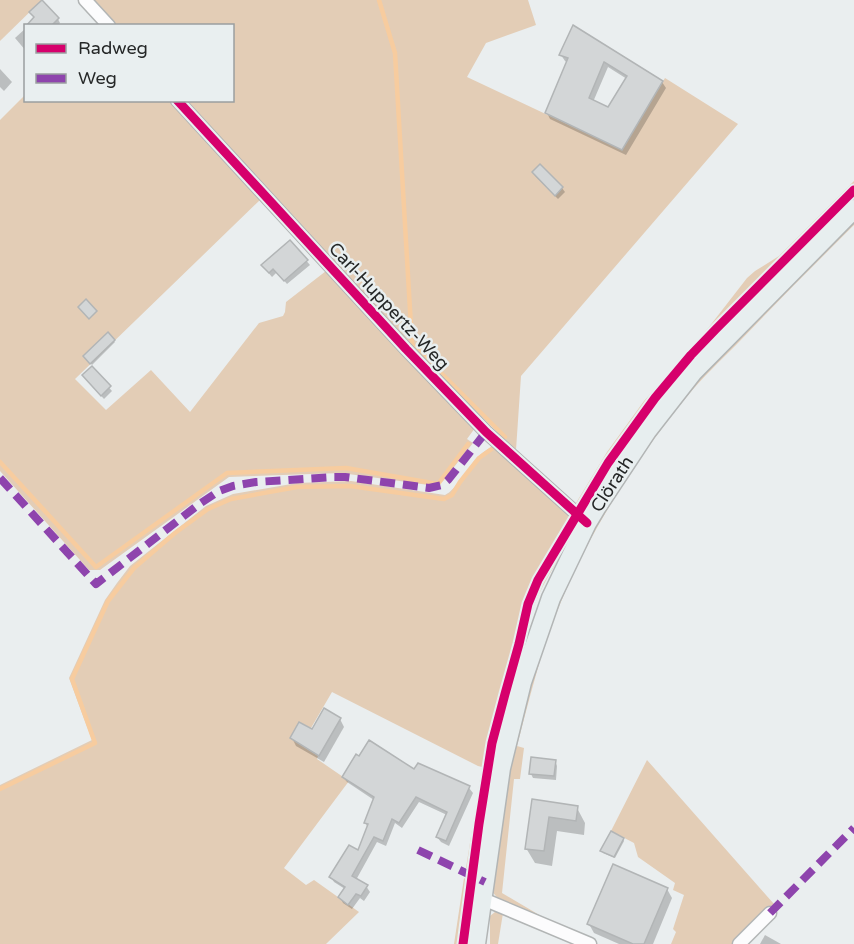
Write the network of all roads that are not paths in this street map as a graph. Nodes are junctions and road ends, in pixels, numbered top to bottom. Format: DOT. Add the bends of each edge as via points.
graph roads {
  1 [pos="85,0"];
  2 [pos="107,24"];
  3 [pos="179,102"];
  4 [pos="854,209"];
  5 [pos="587,523"];
  6 [pos="483,899"];
  7 [pos="770,913"];
  8 [pos="476,944"];
  9 [pos="590,944"];
  10 [pos="739,944"];
  1 -- 2 [label="street"];
  3 -- 5 [label="street, Carl-Huppertz-Weg" via="486,432"];
  4 -- 5 [label="main road, Clörath" via="693,372 647,431"];
  5 -- 6 [label="main road, Clörath" via="551,598 522,682 501,768"];
  6 -- 8 [label="main road, Clörath"];
  6 -- 9 [label="street"];
  7 -- 10 [label="street"];
}
